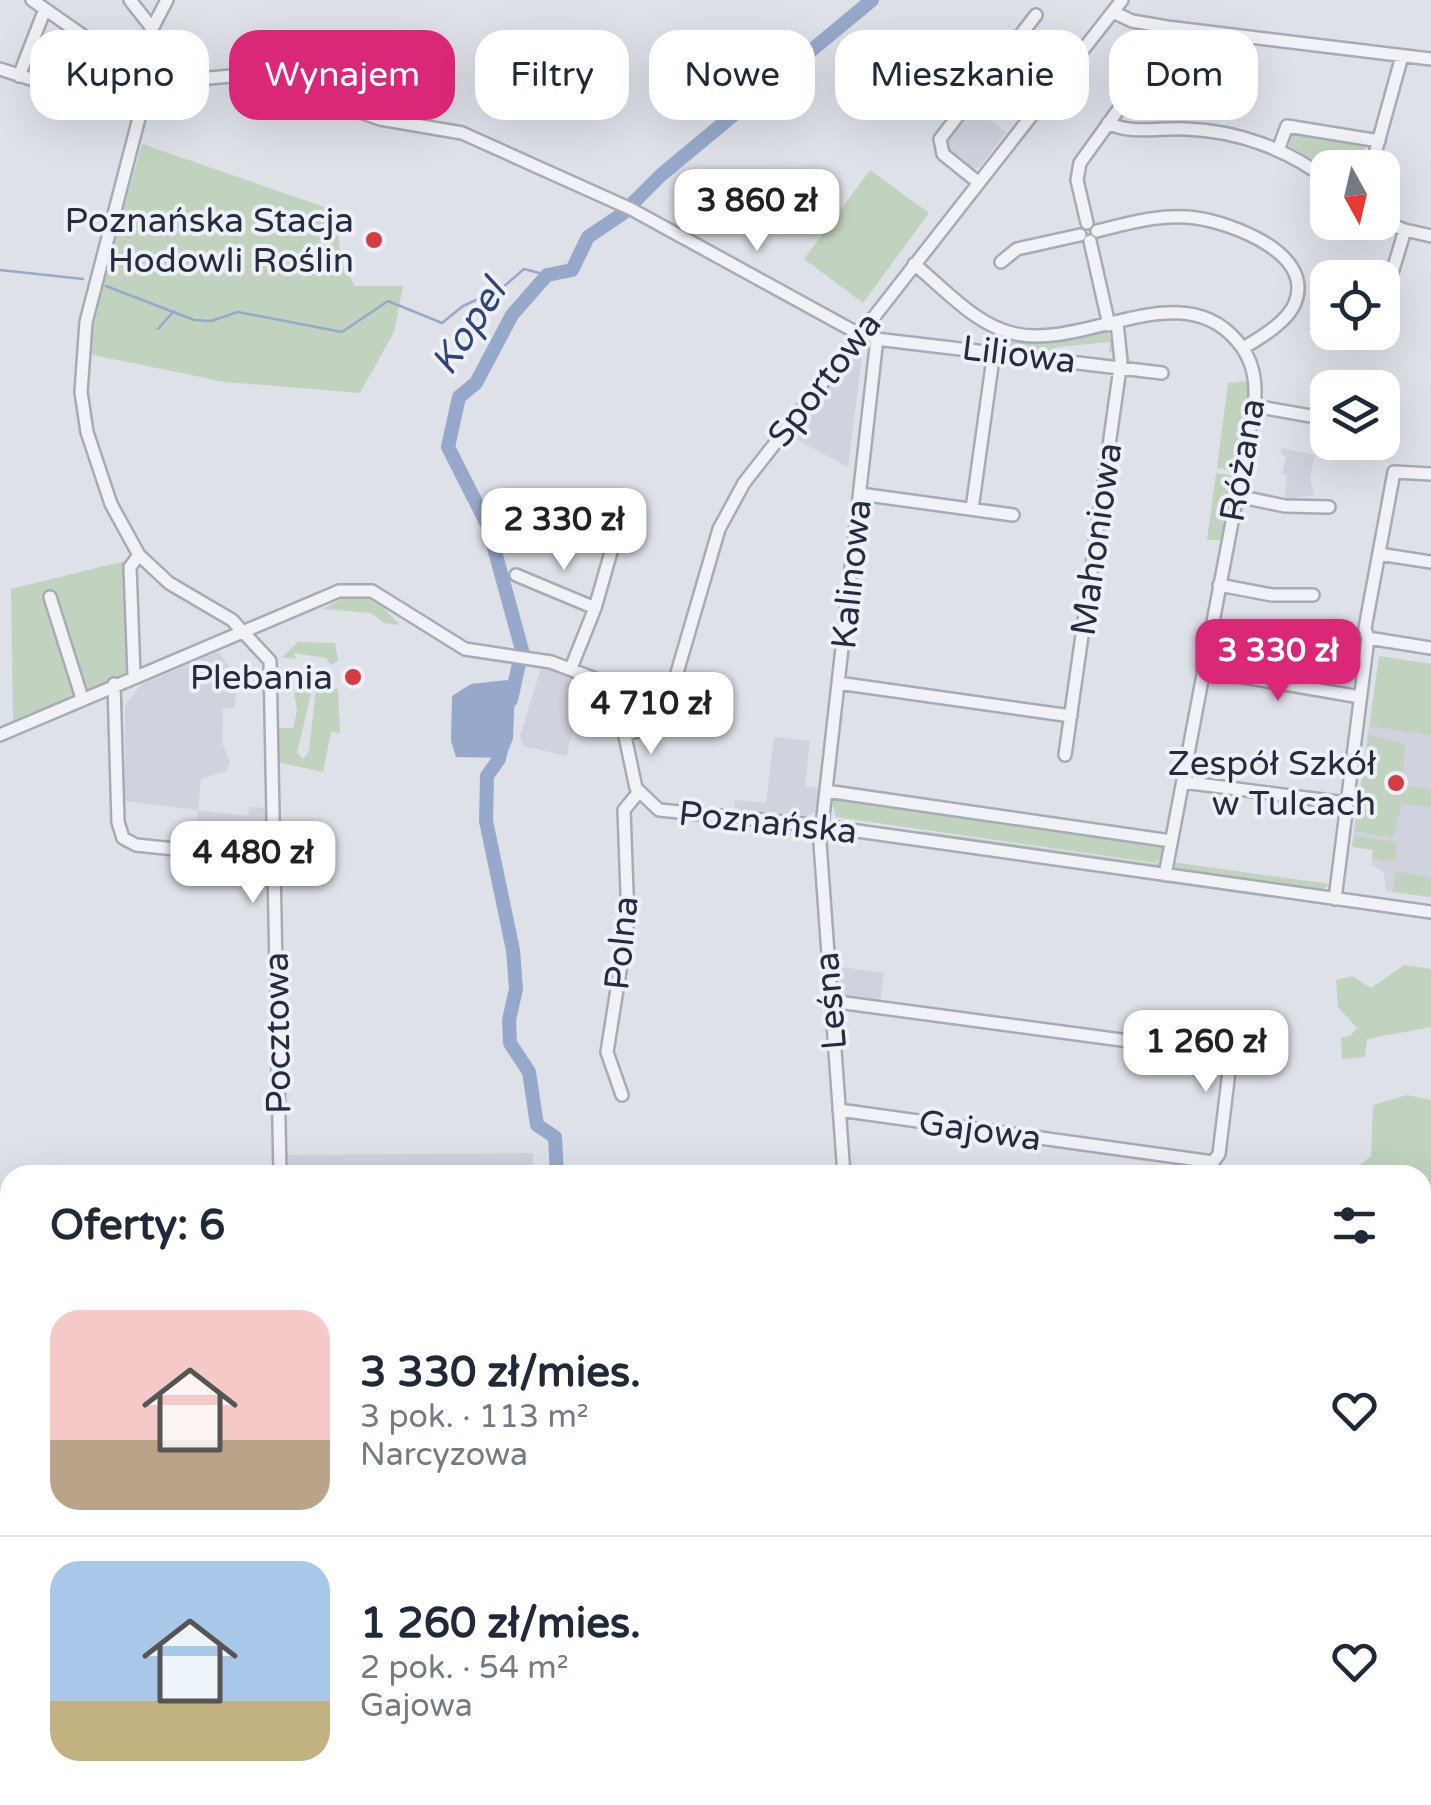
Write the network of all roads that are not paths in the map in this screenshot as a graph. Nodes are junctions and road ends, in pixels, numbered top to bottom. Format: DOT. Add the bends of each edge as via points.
graph roads {
  1 [pos="32,0"];
  2 [pos="130,0"];
  3 [pos="167,0"];
  4 [pos="1122,0"];
  5 [pos="44,9"];
  6 [pos="1112,12"];
  7 [pos="1036,15"];
  8 [pos="1167,27"];
  9 [pos="152,28"];
  10 [pos="74,30"];
  11 [pos="1402,56"];
  12 [pos="1431,59"];
  13 [pos="0,69"];
  14 [pos="19,76"];
  15 [pos="209,78"];
  16 [pos="30,79"];
  17 [pos="141,120"];
  18 [pos="1108,123"];
  19 [pos="1379,141"];
  20 [pos="1278,150"];
  21 [pos="1376,150"];
  22 [pos="1310,169"];
  23 [pos="978,183"];
  24 [pos="1400,228"];
  25 [pos="1405,230"];
  26 [pos="1088,232"];
  27 [pos="1431,236"];
  28 [pos="1396,260"];
  29 [pos="1002,262"];
  30 [pos="914,264"];
  31 [pos="1113,324"];
  32 [pos="861,331"];
  33 [pos="876,339"];
  34 [pos="1243,348"];
  35 [pos="994,351"];
  36 [pos="1120,366"];
  37 [pos="1162,373"];
  38 [pos="1254,406"];
  39 [pos="1310,415"];
  40 [pos="1431,474"];
  41 [pos="860,494"];
  42 [pos="1236,496"];
  43 [pos="1329,507"];
  44 [pos="972,509"];
  45 [pos="623,510"];
  46 [pos="1013,515"];
  47 [pos="1379,554"];
  48 [pos="138,555"];
  49 [pos="1431,562"];
  50 [pos="516,574"];
  51 [pos="1219,585"];
  52 [pos="1313,595"];
  53 [pos="50,597"];
  54 [pos="595,608"];
  55 [pos="265,625"];
  56 [pos="241,634"];
  57 [pos="1368,638"];
  58 [pos="1431,648"];
  59 [pos="267,652"];
  60 [pos="572,668"];
  61 [pos="1203,670"];
  62 [pos="134,675"];
  63 [pos="114,684"];
  64 [pos="838,684"];
  65 [pos="1360,697"];
  66 [pos="82,698"];
  67 [pos="1071,716"];
  68 [pos="626,734"];
  69 [pos="0,735"];
  70 [pos="1065,755"];
  71 [pos="1183,782"];
  72 [pos="638,792"];
  73 [pos="826,792"];
  74 [pos="1346,809"];
  75 [pos="822,826"];
  76 [pos="1171,841"];
  77 [pos="272,859"];
  78 [pos="1165,874"];
  79 [pos="1335,898"];
  80 [pos="1431,912"];
  81 [pos="830,1001"];
  82 [pos="622,1095"];
  83 [pos="839,1110"];
  84 [pos="280,1165"];
  85 [pos="843,1165"];
  1 -- 5 [label="street"];
  2 -- 9 [label="street"];
  3 -- 9 [label="street"];
  4 -- 6 [label="street, Sportowa"];
  5 -- 10 [label="street"];
  5 -- 14 [label="street"];
  6 -- 8 [label="street"];
  6 -- 23 [label="street, Sportowa"];
  7 -- 23 [label="street" via="940,139 943,154"];
  8 -- 11 [label="street"];
  8 -- 18 [label="street, Mahoniowa" via="1164,46"];
  11 -- 12 [label="street"];
  11 -- 19 [label="street"];
  13 -- 14 [label="street"];
  14 -- 16 [label="street"];
  15 -- 32 [label="street" via="252,74 380,119 462,133 625,206"];
  17 -- 48 [label="street" via="94,281 81,373 98,468"];
  18 -- 20 [label="street" via="1221,133"];
  18 -- 26 [label="street, Mahoniowa" via="1078,169"];
  19 -- 20 [label="street" via="1282,125"];
  19 -- 21 [label="street"];
  20 -- 22 [label="street"];
  23 -- 30 [label="street, Sportowa"];
  24 -- 25 [label="street"];
  25 -- 27 [label="street"];
  25 -- 28 [label="street"];
  26 -- 29 [label="street" via="1017,249"];
  26 -- 31 [label="street, Mahoniowa"];
  26 -- 34 [label="street" via="1193,218 1246,234 1277,252 1296,279 1294,307"];
  30 -- 31 [label="street, Różana" via="984,322 1007,332 1051,337"];
  30 -- 32 [label="street, Sportowa"];
  31 -- 34 [label="street, Różana" via="1191,313 1220,325"];
  31 -- 36 [label="street, Mahoniowa"];
  32 -- 33 [label="street"];
  32 -- 68 [label="street, Sportowa" via="726,512 664,714 653,726"];
  33 -- 35 [label="street, Liliowa"];
  33 -- 41 [label="street, Kalinowa"];
  34 -- 38 [label="street, Różana" via="1255,381"];
  35 -- 36 [label="street, Liliowa"];
  35 -- 44 [label="street"];
  36 -- 37 [label="street, Liliowa"];
  36 -- 67 [label="street, Mahoniowa"];
  38 -- 39 [label="street"];
  38 -- 42 [label="street, Różana"];
  40 -- 47 [label="street" via="1394,472"];
  41 -- 44 [label="street"];
  41 -- 64 [label="street, Kalinowa"];
  42 -- 43 [label="street"];
  42 -- 51 [label="street, Różana"];
  44 -- 46 [label="street"];
  45 -- 54 [label="street"];
  47 -- 49 [label="street"];
  47 -- 57 [label="street"];
  48 -- 56 [label="street" via="173,586 232,620"];
  48 -- 62 [label="street" via="130,567"];
  50 -- 54 [label="street"];
  51 -- 52 [label="street"];
  51 -- 61 [label="street, Różana"];
  53 -- 66 [label="street"];
  54 -- 60 [label="street"];
  55 -- 56 [label="street, Poznańska"];
  55 -- 59 [label="street, Pocztowa"];
  55 -- 60 [label="street, Poznańska" via="344,588 362,588 465,650"];
  56 -- 59 [label="street"];
  56 -- 62 [label="street, Poznańska"];
  57 -- 58 [label="street"];
  57 -- 65 [label="street"];
  59 -- 77 [label="street, Pocztowa"];
  60 -- 68 [label="street, Poznańska" via="612,693"];
  61 -- 65 [label="street"];
  61 -- 71 [label="street, Różana"];
  62 -- 63 [label="street, Poznańska"];
  63 -- 66 [label="street, Poznańska"];
  63 -- 77 [label="street" via="123,838"];
  64 -- 67 [label="street"];
  64 -- 73 [label="street, Kalinowa"];
  65 -- 74 [label="street"];
  66 -- 69 [label="street, Poznańska"];
  67 -- 70 [label="street, Mahoniowa"];
  68 -- 72 [label="street, Poznańska"];
  71 -- 74 [label="street" via="1323,800 1332,811"];
  71 -- 76 [label="street, Różana"];
  72 -- 75 [label="street, Poznańska" via="670,812"];
  72 -- 82 [label="street, Polna" via="624,810 628,920 607,1052"];
  73 -- 75 [label="street, Kalinowa"];
  73 -- 76 [label="street, Poznańska"];
  74 -- 79 [label="street"];
  75 -- 78 [label="street, Poznańska"];
  75 -- 81 [label="street, Leśna"];
  76 -- 78 [label="street, Różana"];
  77 -- 84 [label="street, Pocztowa"];
  78 -- 79 [label="street, Poznańska"];
  79 -- 80 [label="street, Poznańska"];
  81 -- 83 [label="street, Leśna"];
  81 -- 83 [label="street, Gajowa" via="1211,1052 1230,1063 1213,1162"];
  83 -- 85 [label="street, Leśna"];
}
